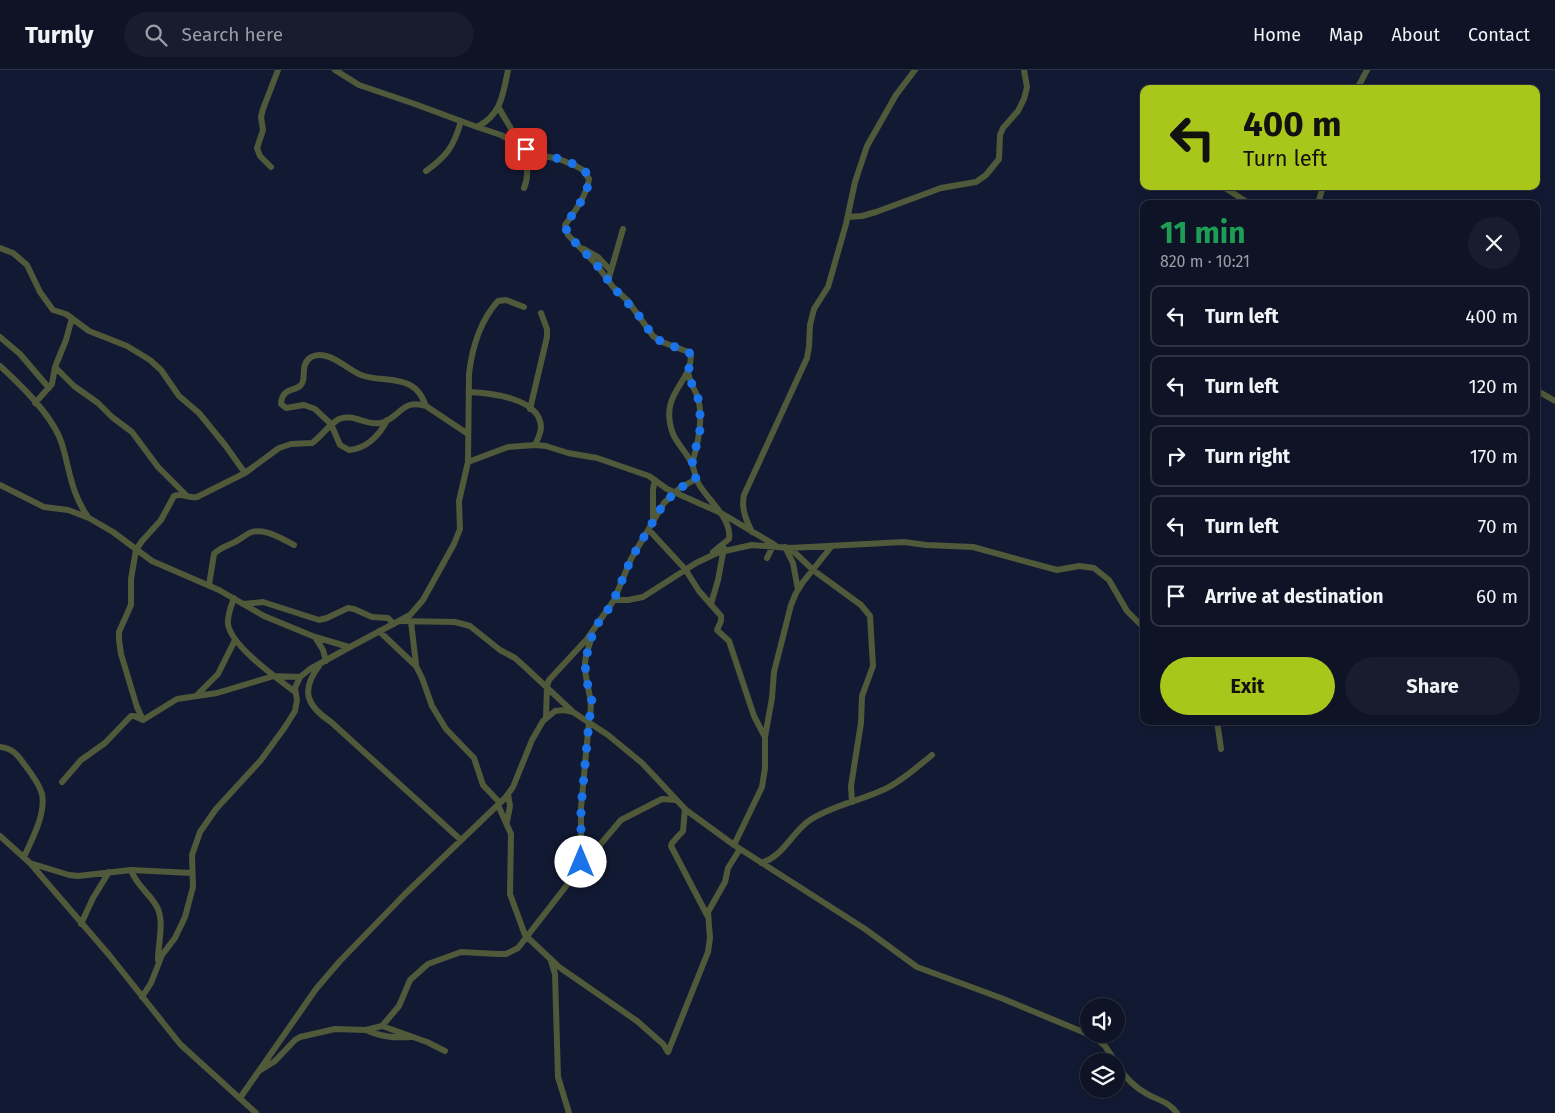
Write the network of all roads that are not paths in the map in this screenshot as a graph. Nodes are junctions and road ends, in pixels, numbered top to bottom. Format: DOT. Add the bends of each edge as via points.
graph roads {
  1 [pos="278,70"];
  2 [pos="335,70"];
  3 [pos="508,70"];
  4 [pos="916,70"];
  5 [pos="1024,70"];
  6 [pos="1367,70"];
  7 [pos="1358,85"];
  8 [pos="499,108"];
  9 [pos="461,121"];
  10 [pos="476,127"];
  11 [pos="519,145"];
  12 [pos="271,167"];
  13 [pos="426,171"];
  14 [pos="524,188"];
  15 [pos="1228,190"];
  16 [pos="1244,200"];
  17 [pos="848,216"];
  18 [pos="623,229"];
  19 [pos="0,248"];
  20 [pos="580,248"];
  21 [pos="611,271"];
  22 [pos="608,281"];
  23 [pos="524,308"];
  24 [pos="541,313"];
  25 [pos="72,318"];
  26 [pos="0,337"];
  27 [pos="0,366"];
  28 [pos="55,367"];
  29 [pos="688,367"];
  30 [pos="49,388"];
  31 [pos="469,392"];
  32 [pos="1540,392"];
  33 [pos="1555,401"];
  34 [pos="34,402"];
  35 [pos="426,406"];
  36 [pos="530,408"];
  37 [pos="387,420"];
  38 [pos="331,424"];
  39 [pos="468,434"];
  40 [pos="535,445"];
  41 [pos="468,462"];
  42 [pos="692,464"];
  43 [pos="245,473"];
  44 [pos="696,479"];
  45 [pos="655,480"];
  46 [pos="172,482"];
  47 [pos="0,485"];
  48 [pos="674,492"];
  49 [pos="173,497"];
  50 [pos="189,498"];
  51 [pos="720,514"];
  52 [pos="89,518"];
  53 [pos="746,519"];
  54 [pos="653,521"];
  55 [pos="741,525"];
  56 [pos="651,532"];
  57 [pos="752,532"];
  58 [pos="729,539"];
  59 [pos="294,545"];
  60 [pos="774,546"];
  61 [pos="831,547"];
  62 [pos="787,548"];
  63 [pos="136,550"];
  64 [pos="723,551"];
  65 [pos="708,556"];
  66 [pos="767,558"];
  67 [pos="685,569"];
  68 [pos="813,570"];
  69 [pos="209,585"];
  70 [pos="798,590"];
  71 [pos="234,598"];
  72 [pos="614,600"];
  73 [pos="243,604"];
  74 [pos="711,604"];
  75 [pos="397,622"];
  76 [pos="411,622"];
  77 [pos="1140,624"];
  78 [pos="594,629"];
  79 [pos="379,631"];
  80 [pos="315,637"];
  81 [pos="235,640"];
  82 [pos="349,647"];
  83 [pos="326,661"];
  84 [pos="319,664"];
  85 [pos="416,666"];
  86 [pos="274,676"];
  87 [pos="300,677"];
  88 [pos="547,686"];
  89 [pos="295,692"];
  90 [pos="198,695"];
  91 [pos="573,712"];
  92 [pos="546,717"];
  93 [pos="143,720"];
  94 [pos="589,722"];
  95 [pos="1218,725"];
  96 [pos="765,737"];
  97 [pos="0,747"];
  98 [pos="1221,750"];
  99 [pos="932,755"];
  100 [pos="62,782"];
  101 [pos="508,794"];
  102 [pos="676,800"];
  103 [pos="852,802"];
  104 [pos="499,804"];
  105 [pos="685,809"];
  106 [pos="506,824"];
  107 [pos="0,836"];
  108 [pos="461,840"];
  109 [pos="737,847"];
  110 [pos="24,857"];
  111 [pos="30,863"];
  112 [pos="761,863"];
  113 [pos="581,867"];
  114 [pos="131,870"];
  115 [pos="109,872"];
  116 [pos="192,873"];
  117 [pos="707,915"];
  118 [pos="81,924"];
  119 [pos="527,937"];
  120 [pos="550,958"];
  121 [pos="158,961"];
  122 [pos="142,997"];
  123 [pos="382,1026"];
  124 [pos="366,1030"];
  125 [pos="414,1037"];
  126 [pos="445,1051"];
  127 [pos="1110,1053"];
  128 [pos="258,1072"];
  129 [pos="1125,1076"];
  130 [pos="240,1098"];
  131 [pos="256,1113"];
  132 [pos="569,1113"];
  133 [pos="1177,1113"];
  1 -- 12 [label="street" via="262,109 263,130 257,148"];
  2 -- 9 [label="street" via="359,85"];
  3 -- 8 [label="street"];
  4 -- 17 [label="street" via="896,95 867,146"];
  5 -- 17 [label="street" via="1027,87 1024,100 1002,128 999,159 986,175 976,182 942,188 876,212"];
  6 -- 7 [label="street"];
  8 -- 10 [label="street"];
  8 -- 11 [label="street"];
  9 -- 10 [label="street"];
  9 -- 13 [label="street" via="447,154"];
  10 -- 11 [label="street"];
  11 -- 14 [label="street" via="528,175"];
  11 -- 20 [label="street" via="576,166 587,174 589,179 585,192 565,225 568,235"];
  15 -- 16 [label="street"];
  17 -- 53 [label="street" via="828,287 814,309 806,358 744,495"];
  18 -- 21 [label="street"];
  19 -- 25 [label="street" via="13,253 27,265 53,310"];
  20 -- 21 [label="street" via="593,252"];
  20 -- 22 [label="street"];
  21 -- 22 [label="street"];
  22 -- 29 [label="street" via="653,336 691,354"];
  23 -- 31 [label="street" via="500,300 491,310 474,345"];
  24 -- 36 [label="street" via="547,337"];
  25 -- 28 [label="street"];
  25 -- 43 [label="street" via="89,331 127,346 150,360 179,396 199,413"];
  26 -- 30 [label="street" via="20,354"];
  27 -- 34 [label="street"];
  28 -- 30 [label="street"];
  28 -- 46 [label="street" via="132,432"];
  29 -- 42 [label="street" via="700,414 700,430"];
  29 -- 42 [label="street" via="674,394 669,417 676,441"];
  30 -- 34 [label="street"];
  31 -- 36 [label="street" via="506,396"];
  31 -- 39 [label="street"];
  32 -- 33 [label="street"];
  34 -- 52 [label="street" via="58,436 74,491"];
  35 -- 37 [label="street" via="419,403 407,405"];
  35 -- 38 [label="street" via="420,394 409,384 364,376 338,361 312,357 305,366 302,384 287,392 281,404 286,408 310,406"];
  35 -- 39 [label="street"];
  36 -- 40 [label="street" via="539,418 541,427"];
  37 -- 38 [label="street" via="375,423 346,417"];
  37 -- 38 [label="street" via="377,436 359,448 349,450 340,445"];
  38 -- 43 [label="street" via="312,443 279,448"];
  39 -- 41 [label="street"];
  40 -- 41 [label="street" via="508,447"];
  40 -- 45 [label="street" via="597,458"];
  41 -- 75 [label="street" via="459,501 458,535 424,600 410,615"];
  42 -- 44 [label="street"];
  43 -- 50 [label="street"];
  44 -- 48 [label="street"];
  44 -- 51 [label="street"];
  45 -- 48 [label="street"];
  45 -- 54 [label="street"];
  46 -- 49 [label="street"];
  46 -- 50 [label="street"];
  47 -- 52 [label="street" via="44,507 68,510"];
  48 -- 51 [label="street"];
  48 -- 54 [label="street"];
  49 -- 50 [label="street" via="180,494"];
  49 -- 63 [label="street" via="161,520"];
  51 -- 55 [label="street"];
  51 -- 58 [label="street" via="730,534"];
  52 -- 63 [label="street"];
  53 -- 55 [label="street"];
  53 -- 57 [label="street"];
  54 -- 56 [label="street"];
  55 -- 57 [label="street"];
  55 -- 58 [label="street"];
  56 -- 67 [label="street"];
  56 -- 72 [label="street" via="631,559"];
  57 -- 60 [label="street"];
  58 -- 64 [label="street"];
  58 -- 65 [label="street"];
  59 -- 69 [label="street" via="265,532 249,533 214,554"];
  60 -- 62 [label="street"];
  60 -- 64 [label="street"];
  60 -- 66 [label="street"];
  61 -- 62 [label="street"];
  61 -- 68 [label="street"];
  61 -- 77 [label="street" via="904,542 973,547 1057,570 1079,566 1094,568 1109,580 1127,611"];
  62 -- 68 [label="street"];
  62 -- 70 [label="street"];
  63 -- 69 [label="street" via="152,562"];
  63 -- 93 [label="street" via="131,605 119,632 119,640"];
  64 -- 65 [label="street"];
  64 -- 74 [label="street"];
  65 -- 67 [label="street"];
  67 -- 72 [label="street" via="643,597"];
  67 -- 74 [label="street"];
  68 -- 70 [label="street"];
  68 -- 103 [label="street" via="865,608 871,620 873,666 862,696"];
  69 -- 71 [label="street"];
  70 -- 96 [label="street" via="791,605 774,672"];
  71 -- 73 [label="street"];
  71 -- 81 [label="street" via="228,626"];
  72 -- 78 [label="street"];
  73 -- 75 [label="street" via="264,602 319,620 342,610 354,609"];
  73 -- 80 [label="street"];
  74 -- 96 [label="street" via="721,616 717,630 730,642 754,716"];
  75 -- 76 [label="street"];
  75 -- 79 [label="street"];
  76 -- 85 [label="street"];
  76 -- 88 [label="street" via="468,625 515,658"];
  78 -- 88 [label="street" via="556,671"];
  78 -- 94 [label="street" via="585,661 592,701"];
  79 -- 82 [label="street"];
  79 -- 85 [label="street"];
  80 -- 82 [label="street"];
  80 -- 83 [label="street"];
  81 -- 86 [label="street"];
  81 -- 90 [label="street" via="218,674"];
  82 -- 83 [label="street"];
  83 -- 84 [label="street"];
  84 -- 87 [label="street"];
  84 -- 108 [label="street" via="312,674 308,690 311,704 318,713"];
  85 -- 104 [label="street" via="432,706 449,732 474,758 483,785"];
  86 -- 87 [label="street"];
  86 -- 89 [label="street"];
  86 -- 90 [label="street" via="217,693"];
  87 -- 89 [label="street"];
  88 -- 91 [label="street"];
  88 -- 92 [label="street"];
  89 -- 116 [label="street" via="296,711 286,727 200,832 192,855"];
  90 -- 93 [label="street" via="177,699"];
  91 -- 92 [label="street" via="555,711"];
  91 -- 94 [label="street"];
  92 -- 101 [label="street"];
  93 -- 100 [label="street" via="134,716 127,719 109,739 81,760"];
  94 -- 102 [label="street" via="642,763"];
  94 -- 113 [label="street" via="581,808"];
  95 -- 98 [label="street"];
  96 -- 109 [label="street" via="762,787"];
  97 -- 110 [label="street" via="9,748 19,757 41,793 40,815"];
  99 -- 103 [label="street" via="890,786"];
  101 -- 104 [label="street"];
  101 -- 106 [label="street" via="510,806"];
  102 -- 105 [label="street"];
  102 -- 113 [label="street" via="662,799 623,818"];
  103 -- 112 [label="street" via="807,822 773,858"];
  104 -- 106 [label="street"];
  104 -- 108 [label="street"];
  105 -- 109 [label="street"];
  105 -- 117 [label="street" via="683,831 671,845"];
  106 -- 119 [label="street" via="511,835 510,894"];
  107 -- 110 [label="street"];
  108 -- 128 [label="street" via="340,960"];
  109 -- 112 [label="street"];
  109 -- 117 [label="street" via="725,882"];
  110 -- 111 [label="street"];
  111 -- 115 [label="street" via="69,875"];
  111 -- 118 [label="street"];
  112 -- 127 [label="street" via="918,967 1096,1036"];
  113 -- 119 [label="street"];
  114 -- 115 [label="street"];
  114 -- 116 [label="street"];
  114 -- 121 [label="street" via="134,879 158,910"];
  115 -- 118 [label="street" via="92,898"];
  116 -- 121 [label="street" via="192,895 186,917"];
  117 -- 120 [label="street" via="708,952 668,1052 637,1021"];
  118 -- 122 [label="street"];
  119 -- 120 [label="street"];
  119 -- 123 [label="street" via="518,948 506,954 461,952 428,964 410,980 399,1006"];
  120 -- 132 [label="street" via="555,974 558,1077"];
  121 -- 122 [label="street" via="151,983"];
  122 -- 130 [label="street" via="180,1044"];
  123 -- 124 [label="street"];
  123 -- 125 [label="street"];
  124 -- 125 [label="street" via="391,1038"];
  124 -- 128 [label="street" via="335,1029 300,1037"];
  125 -- 126 [label="street"];
  128 -- 130 [label="street"];
  129 -- 133 [label="street" via="1141,1090 1166,1102"];
  130 -- 131 [label="street"];
}
